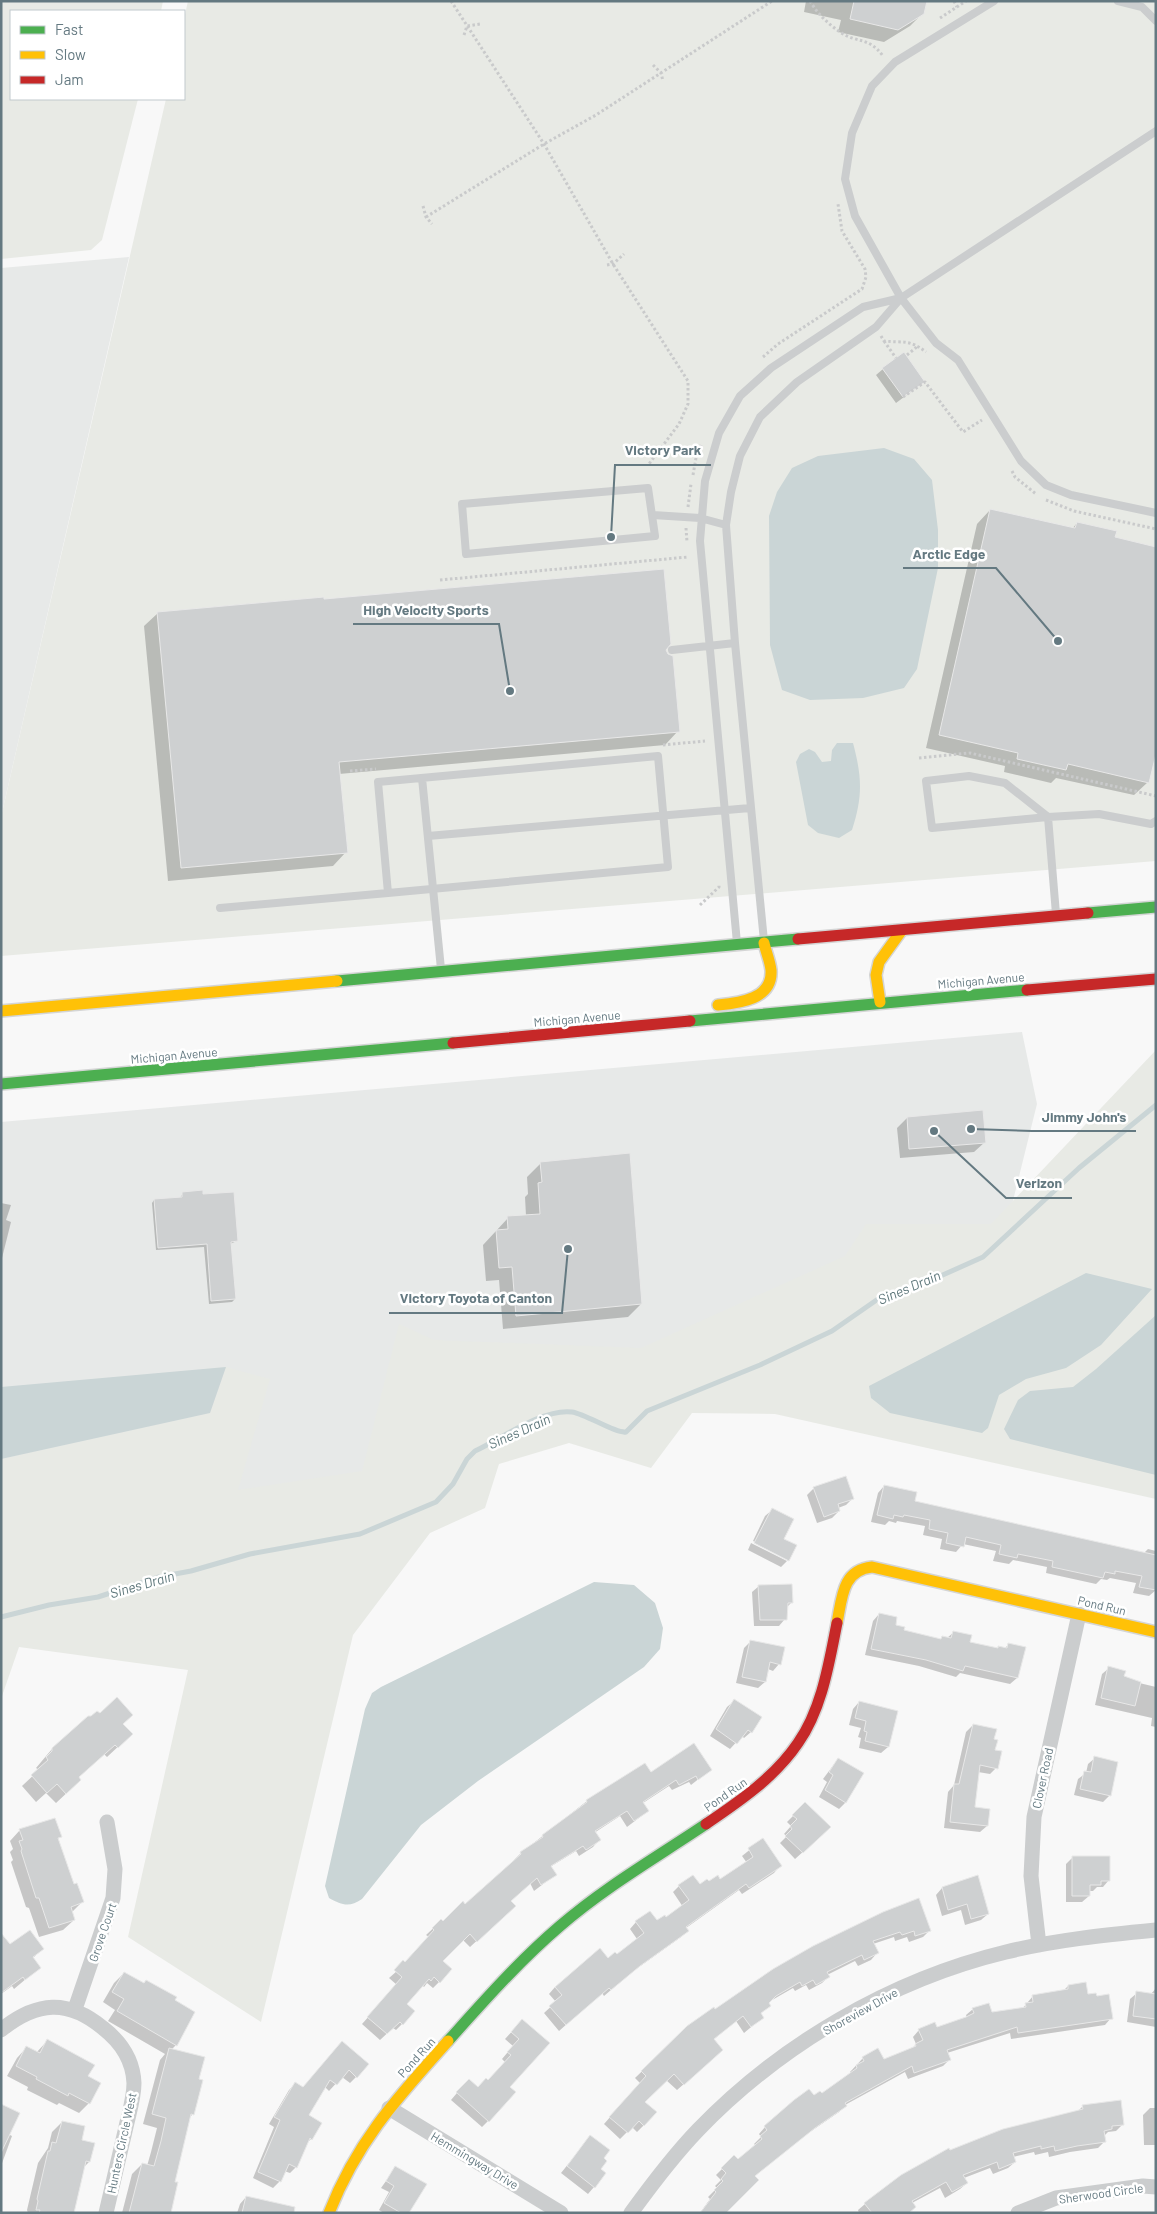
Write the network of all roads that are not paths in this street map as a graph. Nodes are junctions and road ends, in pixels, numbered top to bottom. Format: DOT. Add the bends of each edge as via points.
graph roads {
  1 [pos="994,1"];
  2 [pos="1118,1"];
  3 [pos="1156,21"];
  4 [pos="1156,131"];
  5 [pos="901,298"];
  6 [pos="1156,513"];
  7 [pos="653,515"];
  8 [pos="700,518"];
  9 [pos="726,525"];
  10 [pos="735,643"];
  11 [pos="710,646"];
  12 [pos="672,650"];
  13 [pos="422,778"];
  14 [pos="750,808"];
  15 [pos="723,811"];
  16 [pos="663,816"];
  17 [pos="1048,817"];
  18 [pos="1156,821"];
  19 [pos="428,836"];
  20 [pos="433,888"];
  21 [pos="388,893"];
  22 [pos="1156,907"];
  23 [pos="220,908"];
  24 [pos="1056,916"];
  25 [pos="902,930"];
  26 [pos="764,943"];
  27 [pos="737,945"];
  28 [pos="441,971"];
  29 [pos="1156,980"];
  30 [pos="880,1002"];
  31 [pos="702,1006"];
  32 [pos="1,1011"];
  33 [pos="561,1023"];
  34 [pos="552,1034"];
  35 [pos="1,1084"];
  36 [pos="1079,1614"];
  37 [pos="1156,1632"];
  38 [pos="107,1822"];
  39 [pos="1156,1930"];
  40 [pos="1039,1945"];
  41 [pos="75,2009"];
  42 [pos="1,2030"];
  43 [pos="389,2108"];
  44 [pos="1156,2187"];
  45 [pos="106,2213"];
  46 [pos="329,2213"];
  47 [pos="561,2213"];
  48 [pos="631,2213"];
  49 [pos="1018,2213"];
  1 -- 5 [label="lane" via="895,62 872,86 852,132 845,179 855,216"];
  2 -- 3 [label="lane" via="1142,7"];
  4 -- 5 [label="lane"];
  5 -- 6 [label="lane" via="936,343 958,360 1021,462 1046,485 1071,495"];
  5 -- 8 [label="lane" via="863,307 771,368 740,396 719,433 705,481"];
  5 -- 9 [label="lane" via="876,327 797,382 760,417 740,456"];
  7 -- 7 [label="lane" via="648,488 462,504 466,554 655,536"];
  7 -- 8 [label="lane"];
  8 -- 9 [label="lane"];
  8 -- 11 [label="lane"];
  9 -- 10 [label="lane"];
  10 -- 11 [label="lane"];
  10 -- 14 [label="lane"];
  11 -- 12 [label="lane"];
  11 -- 15 [label="lane"];
  13 -- 16 [label="lane" via="658,756"];
  13 -- 19 [label="lane"];
  13 -- 21 [label="lane" via="378,782"];
  14 -- 15 [label="lane"];
  14 -- 26 [label="lane"];
  15 -- 16 [label="lane"];
  15 -- 27 [label="lane"];
  16 -- 19 [label="lane"];
  16 -- 20 [label="lane" via="668,867"];
  17 -- 17 [label="lane" via="932,828 926,780 970,776 1005,783"];
  17 -- 18 [label="lane" via="1099,814 1152,824"];
  17 -- 24 [label="lane"];
  19 -- 20 [label="lane"];
  20 -- 21 [label="lane"];
  20 -- 28 [label="lane"];
  21 -- 23 [label="lane"];
  22 -- 24 [label="main road"];
  24 -- 25 [label="main road"];
  25 -- 26 [label="main road"];
  25 -- 30 [label="main road" via="879,962 876,975"];
  26 -- 27 [label="main road"];
  26 -- 31 [label="main road" via="772,972 770,982 760,996 732,1004"];
  27 -- 28 [label="main road"];
  28 -- 32 [label="main road"];
  29 -- 30 [label="main road, Michigan Avenue"];
  30 -- 34 [label="main road, Michigan Avenue"];
  33 -- 34 [label="main road"];
  34 -- 35 [label="main road, Michigan Avenue"];
  36 -- 37 [label="main road, Pond Run"];
  36 -- 40 [label="street, Clover Road" via="1034,1817 1032,1876"];
  36 -- 43 [label="main road, Pond Run" via="872,1567 854,1572 845,1584 814,1712 801,1739 783,1764 752,1792 602,1894 544,1938 515,1966"];
  38 -- 41 [label="street, Grove Court" via="115,1869 113,1898"];
  39 -- 40 [label="street, Shoreview Drive"];
  40 -- 48 [label="street, Shoreview Drive" via="972,1961 906,1986 844,2017 791,2051 746,2085 697,2131"];
  41 -- 42 [label="street" via="46,2008"];
  41 -- 45 [label="street, Hunters Circle West" via="112,2035 122,2046 132,2071 134,2094"];
  43 -- 46 [label="main road, Pond Run" via="352,2160"];
  43 -- 47 [label="street, Hemmingway Drive"];
  44 -- 49 [label="street, Sherwood Circle" via="1056,2198"];
}
